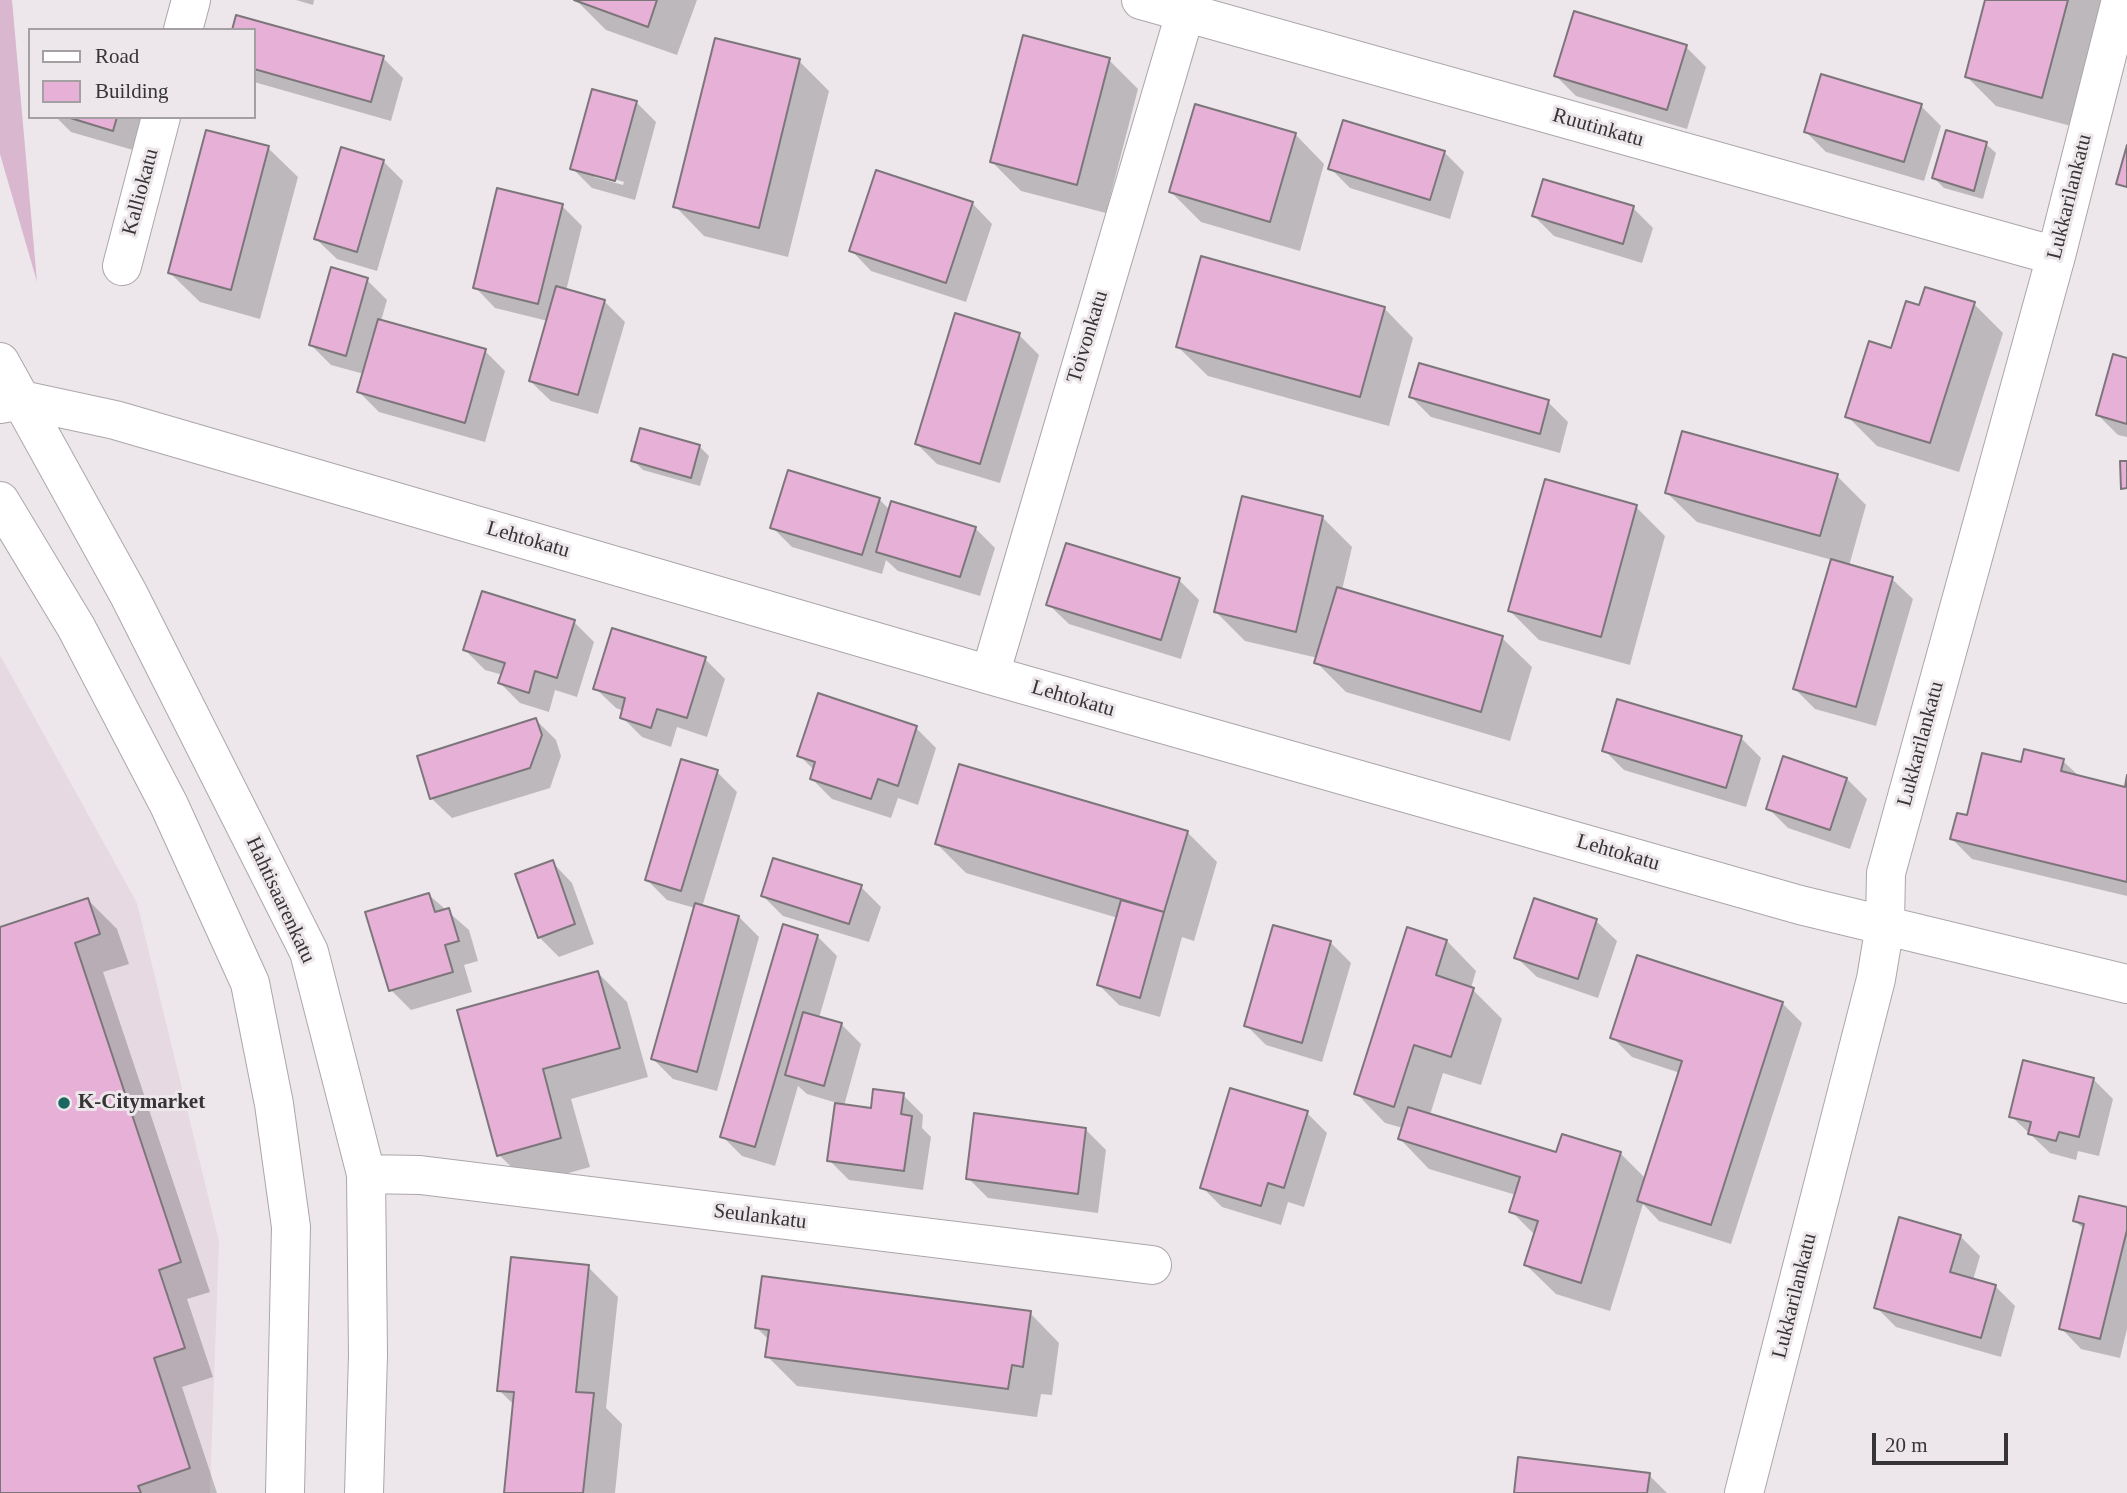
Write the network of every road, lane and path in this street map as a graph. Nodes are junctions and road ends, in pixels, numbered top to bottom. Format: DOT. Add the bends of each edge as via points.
graph roads {
  1 [pos="191,0"];
  2 [pos="1141,0"];
  3 [pos="2121,0"];
  4 [pos="1187,6"];
  5 [pos="184,28"];
  6 [pos="159,119"];
  7 [pos="2056,256"];
  8 [pos="122,266"];
  9 [pos="0,362"];
  10 [pos="11,402"];
  11 [pos="0,501"];
  12 [pos="990,675"];
  13 [pos="1885,925"];
  14 [pos="2127,984"];
  15 [pos="366,1174"];
  16 [pos="1152,1265"];
  17 [pos="285,1493"];
  18 [pos="364,1493"];
  19 [pos="1744,1493"];
  1 -- 5 [label="street"];
  2 -- 4 [label="street, Ruutinkatu"];
  3 -- 7 [label="street, Lukkarilankatu"];
  4 -- 7 [label="street, Ruutinkatu"];
  4 -- 12 [label="street, Toivonkatu"];
  6 -- 8 [label="street, Kalliokatu"];
  7 -- 13 [label="street, Lukkarilankatu" via="1886,873"];
  9 -- 10 [label="street, Hahtisaarenkatu"];
  10 -- 12 [label="street, Lehtokatu" via="115,420"];
  10 -- 15 [label="street, Hahtisaarenkatu" via="129,595 309,952"];
  11 -- 17 [label="street" via="76,627 169,804 250,983 274,1104 291,1227"];
  12 -- 13 [label="street, Lehtokatu"];
  13 -- 14 [label="street, Lehtokatu"];
  13 -- 19 [label="street, Lukkarilankatu" via="1876,979"];
  15 -- 16 [label="street, Seulankatu" via="420,1175"];
  15 -- 18 [label="street, Hahtisaarenkatu"];
}
